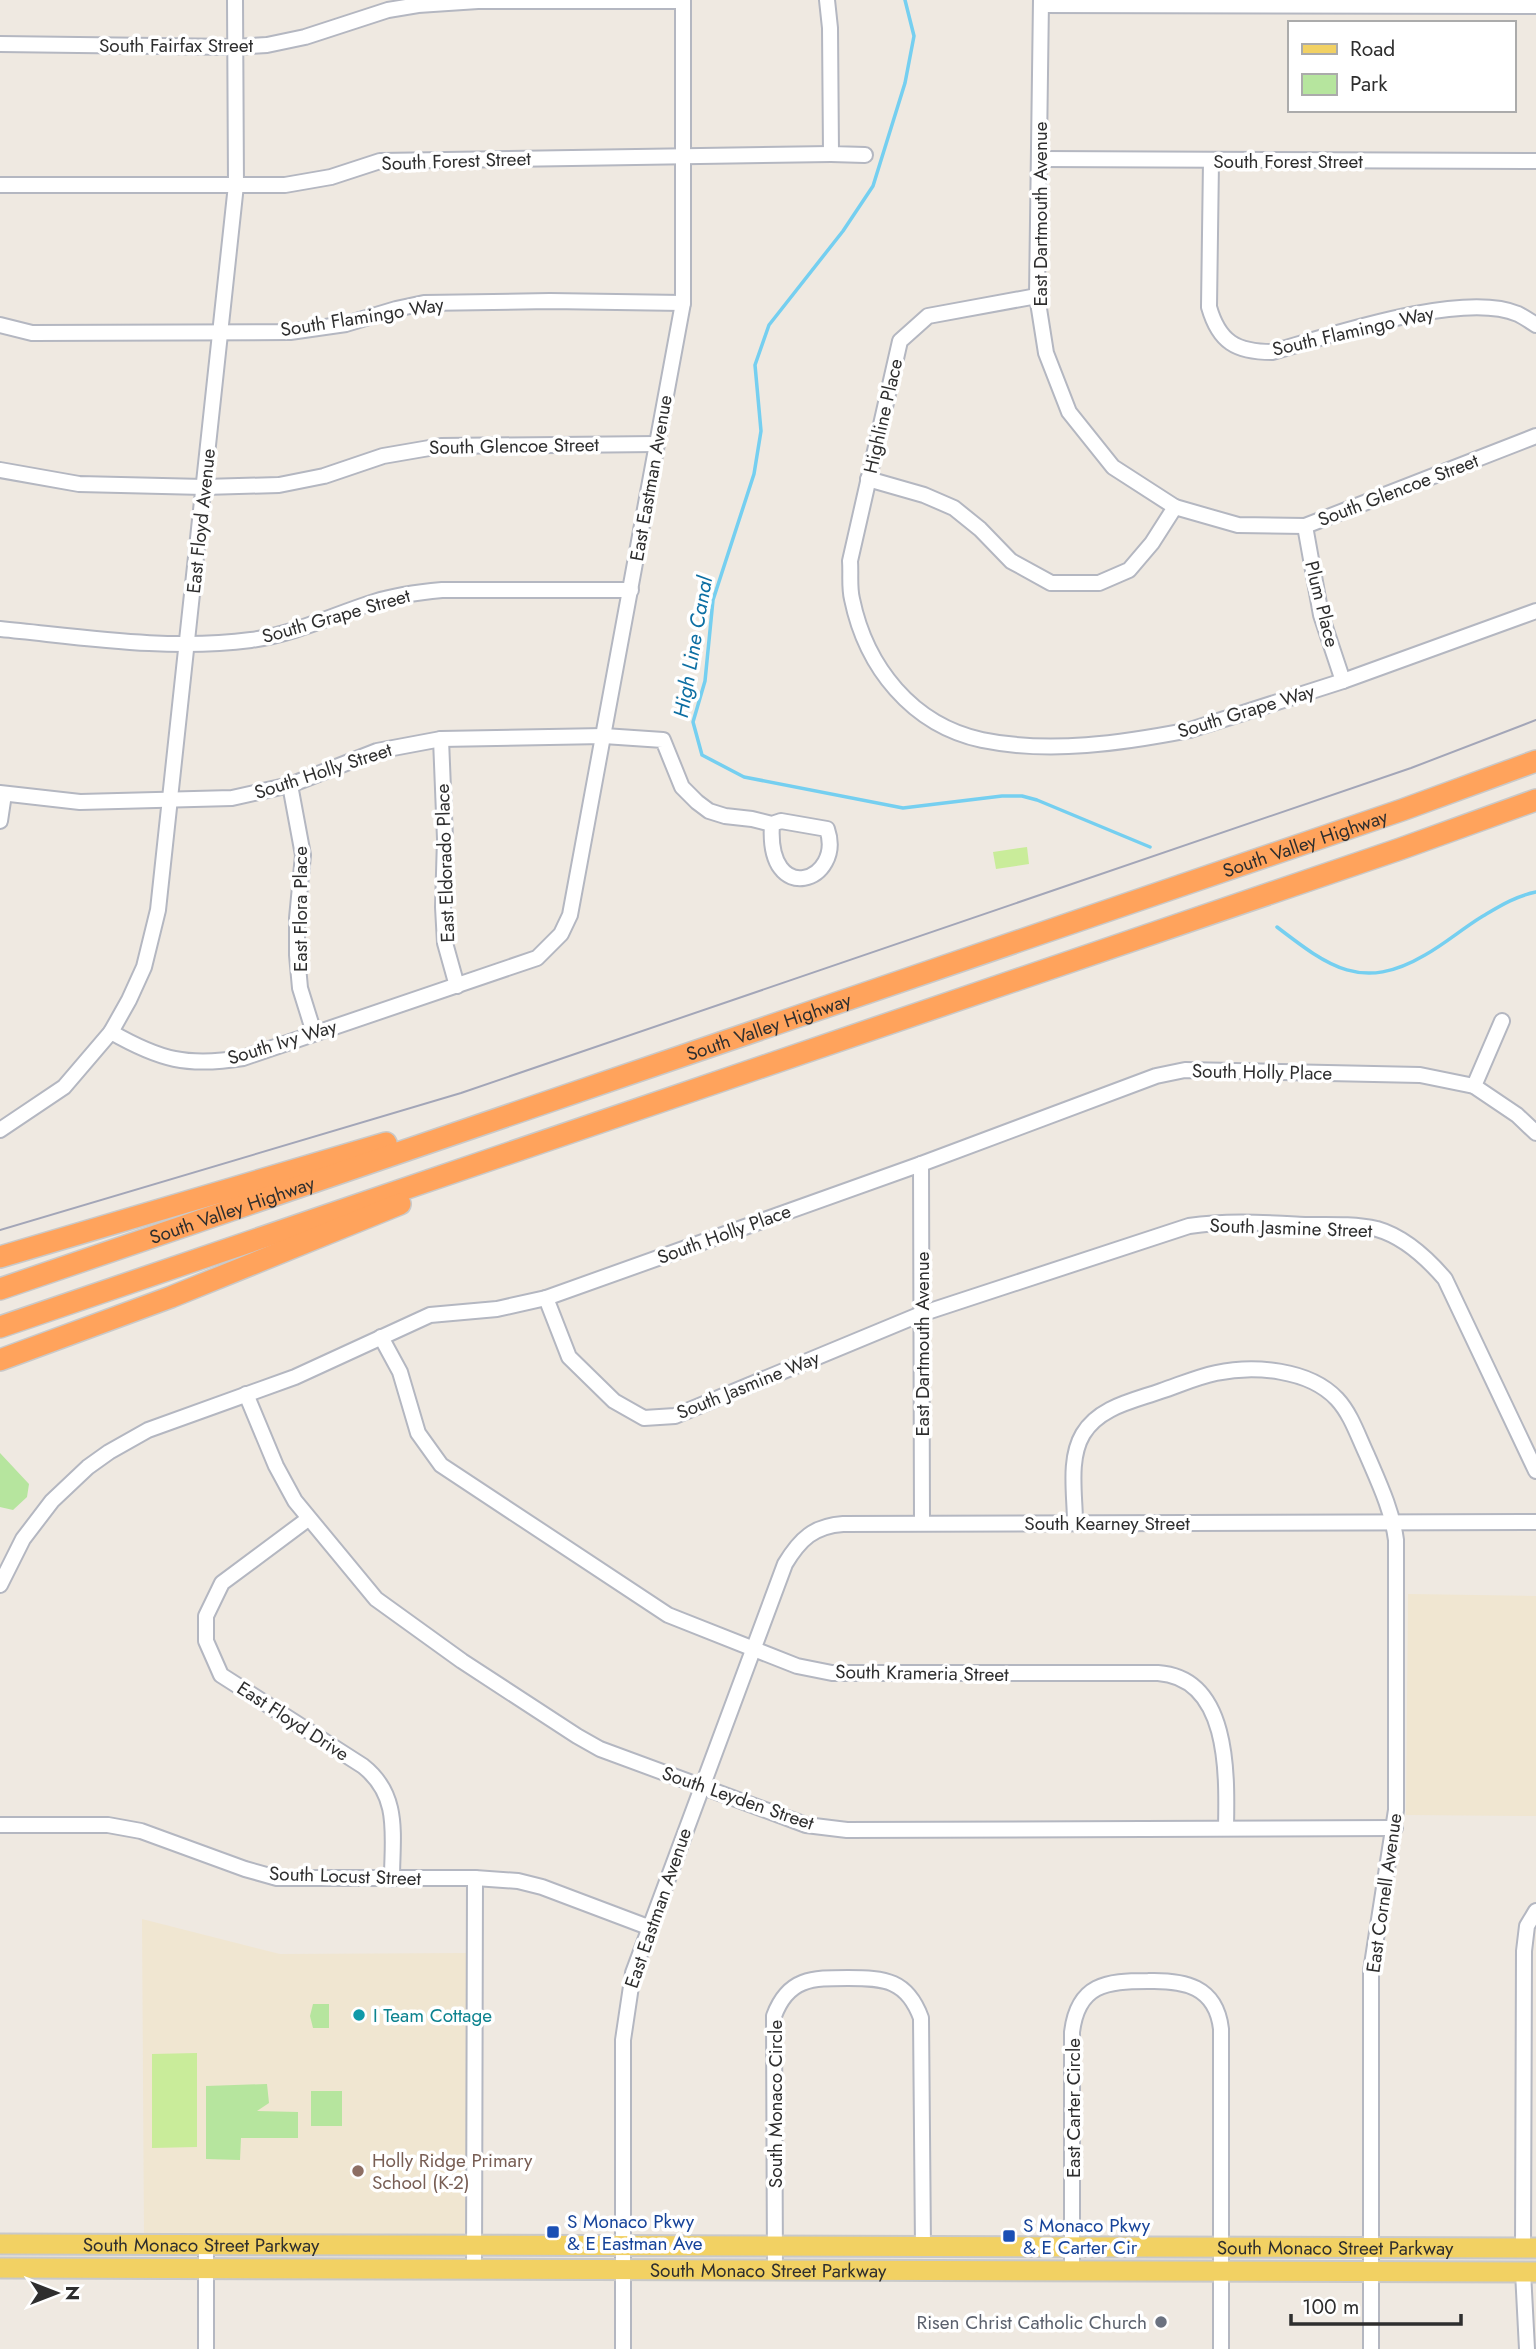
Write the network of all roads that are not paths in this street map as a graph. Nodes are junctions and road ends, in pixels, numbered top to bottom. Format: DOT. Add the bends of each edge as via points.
graph roads {
  1 [pos="235,0"];
  2 [pos="683,0"];
  3 [pos="827,0"];
  4 [pos="1041,2"];
  5 [pos="1536,6"];
  6 [pos="0,44"];
  7 [pos="235,47"];
  8 [pos="831,154"];
  9 [pos="865,155"];
  10 [pos="683,156"];
  11 [pos="1039,159"];
  12 [pos="1211,161"];
  13 [pos="1536,161"];
  14 [pos="0,185"];
  15 [pos="236,185"];
  16 [pos="1037,296"];
  17 [pos="683,303"];
  18 [pos="0,325"];
  19 [pos="1536,325"];
  20 [pos="220,333"];
  21 [pos="1536,436"];
  22 [pos="657,444"];
  23 [pos="0,470"];
  24 [pos="868,479"];
  25 [pos="204,487"];
  26 [pos="1175,507"];
  27 [pos="1305,526"];
  28 [pos="631,590"];
  29 [pos="851,596"];
  30 [pos="1536,611"];
  31 [pos="0,629"];
  32 [pos="188,645"];
  33 [pos="1343,681"];
  34 [pos="604,736"];
  35 [pos="441,739"];
  36 [pos="1536,761"];
  37 [pos="290,785"];
  38 [pos="2,793"];
  39 [pos="170,800"];
  40 [pos="1536,800"];
  41 [pos="0,821"];
  42 [pos="772,824"];
  43 [pos="551,946"];
  44 [pos="457,986"];
  45 [pos="1502,1021"];
  46 [pos="111,1032"];
  47 [pos="313,1033"];
  48 [pos="663,1062"];
  49 [pos="1474,1086"];
  50 [pos="0,1130"];
  51 [pos="1536,1133"];
  52 [pos="513,1152"];
  53 [pos="921,1164"];
  54 [pos="0,1257"];
  55 [pos="0,1289"];
  56 [pos="546,1298"];
  57 [pos="921,1314"];
  58 [pos="0,1327"];
  59 [pos="381,1338"];
  60 [pos="0,1360"];
  61 [pos="246,1394"];
  62 [pos="1536,1471"];
  63 [pos="308,1519"];
  64 [pos="1394,1522"];
  65 [pos="1536,1522"];
  66 [pos="922,1523"];
  67 [pos="1075,1523"];
  68 [pos="0,1585"];
  69 [pos="753,1647"];
  70 [pos="701,1787"];
  71 [pos="0,1825"];
  72 [pos="1226,1828"];
  73 [pos="1395,1828"];
  74 [pos="475,1878"];
  75 [pos="392,1879"];
  76 [pos="1536,1911"];
  77 [pos="649,1927"];
  78 [pos="0,2244"];
  79 [pos="206,2245"];
  80 [pos="474,2245"];
  81 [pos="624,2246"];
  82 [pos="774,2247"];
  83 [pos="1073,2247"];
  84 [pos="1221,2247"];
  85 [pos="923,2248"];
  86 [pos="1371,2248"];
  87 [pos="1529,2248"];
  88 [pos="0,2268"];
  89 [pos="206,2270"];
  90 [pos="474,2270"];
  91 [pos="624,2270"];
  92 [pos="775,2270"];
  93 [pos="1073,2270"];
  94 [pos="1221,2271"];
  95 [pos="1371,2272"];
  96 [pos="1529,2272"];
  97 [pos="206,2349"];
  98 [pos="623,2349"];
  99 [pos="1221,2349"];
  100 [pos="1371,2349"];
  101 [pos="1527,2349"];
  1 -- 7 [label="street, East Floyd Avenue"];
  2 -- 7 [label="street, South Fairfax Street" via="418,5 305,37"];
  2 -- 10 [label="street, East Eastman Avenue"];
  3 -- 8 [label="street"];
  4 -- 5 [label="street"];
  4 -- 11 [label="street, East Dartmouth Avenue"];
  6 -- 7 [label="street, South Fairfax Street"];
  7 -- 15 [label="street, East Floyd Avenue"];
  8 -- 9 [label="street, South Forest Street"];
  8 -- 10 [label="street, South Forest Street"];
  10 -- 15 [label="street, South Forest Street" via="380,161 331,177 285,185"];
  10 -- 17 [label="street, East Eastman Avenue"];
  11 -- 12 [label="street, South Forest Street"];
  11 -- 16 [label="street, East Dartmouth Avenue"];
  12 -- 13 [label="street, South Forest Street"];
  12 -- 19 [label="street, South Flamingo Way" via="1209,307 1214,326 1231,344 1250,352 1272,352 1408,315 1463,307 1516,313"];
  14 -- 15 [label="street, South Forest Street"];
  15 -- 20 [label="street, East Floyd Avenue"];
  16 -- 24 [label="street, Highline Place" via="928,316 900,341"];
  16 -- 26 [label="street, East Dartmouth Avenue" via="1046,353 1069,412 1113,467"];
  17 -- 20 [label="street, South Flamingo Way" via="424,303 317,329"];
  17 -- 22 [label="street, East Eastman Avenue"];
  18 -- 20 [label="street, South Flamingo Way" via="32,333"];
  20 -- 25 [label="street, East Floyd Avenue"];
  21 -- 27 [label="street, South Glencoe Street"];
  22 -- 25 [label="street, South Glencoe Street" via="441,446 383,456 303,481"];
  22 -- 28 [label="street, East Eastman Avenue"];
  23 -- 25 [label="street, South Glencoe Street" via="79,484"];
  24 -- 26 [label="street" via="954,508 1011,561 1051,583 1099,583 1129,570"];
  24 -- 29 [label="street, Highline Place" via="850,561"];
  25 -- 32 [label="street, East Floyd Avenue"];
  26 -- 27 [label="street, South Glencoe Street" via="1238,525"];
  27 -- 33 [label="street, Plum Place" via="1321,615"];
  28 -- 32 [label="street, South Grape Street" via="414,593 376,601 278,635"];
  28 -- 34 [label="street, East Eastman Avenue"];
  29 -- 33 [label="street, South Grape Way" via="866,645 891,686 929,718 980,740 1087,744 1166,735"];
  30 -- 33 [label="street, South Grape Way"];
  31 -- 32 [label="street, South Grape Street"];
  32 -- 39 [label="street, East Floyd Avenue"];
  34 -- 35 [label="street, South Holly Street"];
  34 -- 42 [label="street, South Holly Street" via="663,740 682,787 697,802 725,816"];
  34 -- 43 [label="street, East Eastman Avenue" via="570,915"];
  35 -- 37 [label="street, South Holly Street" via="364,754"];
  35 -- 44 [label="street, East Eldorado Place" via="443,919"];
  36 -- 48 [label="highway, South Valley Highway"];
  37 -- 39 [label="street, South Holly Street" via="232,798"];
  37 -- 47 [label="street, East Flora Place" via="303,855 297,918 300,988"];
  38 -- 39 [label="street, South Holly Street" via="80,802"];
  38 -- 41 [label="street"];
  39 -- 46 [label="street, East Floyd Avenue" via="158,909 144,967"];
  40 -- 52 [label="highway, South Valley Highway"];
  42 -- 42 [label="street, South Holly Street" via="781,821 827,829 830,848 820,871 797,879 786,875 770,844"];
  43 -- 44 [label="street, South Ivy Way" via="537,958"];
  44 -- 47 [label="street, South Ivy Way"];
  45 -- 49 [label="street"];
  46 -- 47 [label="street, South Ivy Way" via="155,1054 197,1063 243,1058"];
  46 -- 50 [label="street" via="64,1087"];
  48 -- 54 [label="highway"];
  48 -- 55 [label="highway, South Valley Highway"];
  49 -- 51 [label="street, South Holly Place"];
  49 -- 53 [label="street, South Holly Place" via="1420,1075 1185,1070 1156,1076"];
  52 -- 58 [label="highway, South Valley Highway"];
  52 -- 60 [label="highway" via="172,1297"];
  53 -- 56 [label="street, South Holly Place"];
  53 -- 57 [label="street, East Dartmouth Avenue"];
  56 -- 57 [label="street, South Jasmine Way" via="569,1357 614,1401 644,1419 675,1416"];
  56 -- 59 [label="street, South Holly Place" via="497,1309 430,1315"];
  57 -- 62 [label="street, South Jasmine Street" via="1189,1226 1215,1222 1378,1230 1405,1242 1445,1279"];
  57 -- 66 [label="street, East Dartmouth Avenue"];
  59 -- 61 [label="street, South Holly Place"];
  59 -- 69 [label="street, South Krameria Street" via="400,1372 418,1433 441,1465 668,1615"];
  61 -- 63 [label="street, South Leyden Street" via="276,1466"];
  61 -- 68 [label="street, South Holly Place" via="148,1430 88,1467 23,1539"];
  63 -- 70 [label="street, South Leyden Street" via="376,1599 462,1661 600,1749"];
  63 -- 75 [label="street, East Floyd Drive" via="222,1583 206,1616 206,1641 221,1675 380,1781 390,1804"];
  64 -- 65 [label="street, South Kearney Street"];
  64 -- 67 [label="street, South Kearney Street"];
  64 -- 67 [label="street" via="1350,1417 1329,1392 1288,1373 1231,1371 1117,1406 1095,1419 1081,1437 1074,1463"];
  64 -- 73 [label="street, East Cornell Avenue"];
  66 -- 67 [label="street, South Kearney Street"];
  66 -- 69 [label="street, South Kearney Street" via="824,1526 810,1534 785,1564"];
  69 -- 70 [label="street, East Eastman Avenue"];
  69 -- 72 [label="street, South Krameria Street" via="797,1666 832,1673 1180,1677 1205,1698 1223,1746"];
  70 -- 72 [label="street, South Leyden Street" via="806,1825 847,1830"];
  70 -- 77 [label="street, East Eastman Avenue"];
  71 -- 75 [label="street, South Locust Street" via="108,1825 141,1831 277,1878"];
  72 -- 73 [label="street, South Leyden Street"];
  73 -- 86 [label="street, East Cornell Avenue" via="1371,1971"];
  74 -- 75 [label="street, South Locust Street"];
  74 -- 77 [label="street, South Locust Street" via="542,1887"];
  74 -- 80 [label="street"];
  76 -- 87 [label="street" via="1527,1926 1524,1951"];
  77 -- 81 [label="street, East Eastman Avenue" via="625,2016"];
  78 -- 79 [label="main road, South Monaco Street Parkway"];
  79 -- 80 [label="main road, South Monaco Street Parkway"];
  79 -- 89 [label="street"];
  80 -- 81 [label="main road, South Monaco Street Parkway"];
  80 -- 90 [label="street"];
  81 -- 82 [label="main road, South Monaco Street Parkway"];
  81 -- 91 [label="street, East Eastman Avenue"];
  82 -- 85 [label="main road, South Monaco Street Parkway"];
  82 -- 85 [label="street, South Monaco Circle" via="774,2016 778,2003 804,1981 877,1978 892,1982 909,1996 921,2018"];
  82 -- 92 [label="street, South Monaco Circle"];
  83 -- 84 [label="main road, South Monaco Street Parkway"];
  83 -- 84 [label="street, East Carter Circle" via="1074,2019 1087,1996 1104,1985 1169,1980 1196,1987 1212,2001 1220,2021"];
  83 -- 85 [label="main road, South Monaco Street Parkway"];
  83 -- 93 [label="street, East Carter Circle"];
  84 -- 86 [label="main road, South Monaco Street Parkway"];
  84 -- 94 [label="street, East Carter Circle"];
  86 -- 87 [label="main road, South Monaco Street Parkway"];
  86 -- 95 [label="street, East Cornell Avenue"];
  88 -- 89 [label="main road, South Monaco Street Parkway"];
  89 -- 90 [label="main road, South Monaco Street Parkway"];
  89 -- 97 [label="street"];
  90 -- 91 [label="main road, South Monaco Street Parkway"];
  91 -- 92 [label="main road, South Monaco Street Parkway"];
  91 -- 98 [label="street, East Eastman Avenue"];
  92 -- 93 [label="main road, South Monaco Street Parkway"];
  93 -- 94 [label="main road, South Monaco Street Parkway"];
  94 -- 95 [label="main road, South Monaco Street Parkway"];
  94 -- 99 [label="street, East Carter Circle"];
  95 -- 96 [label="main road, South Monaco Street Parkway"];
  95 -- 100 [label="street, East Cornell Avenue"];
  96 -- 101 [label="street"];
}
